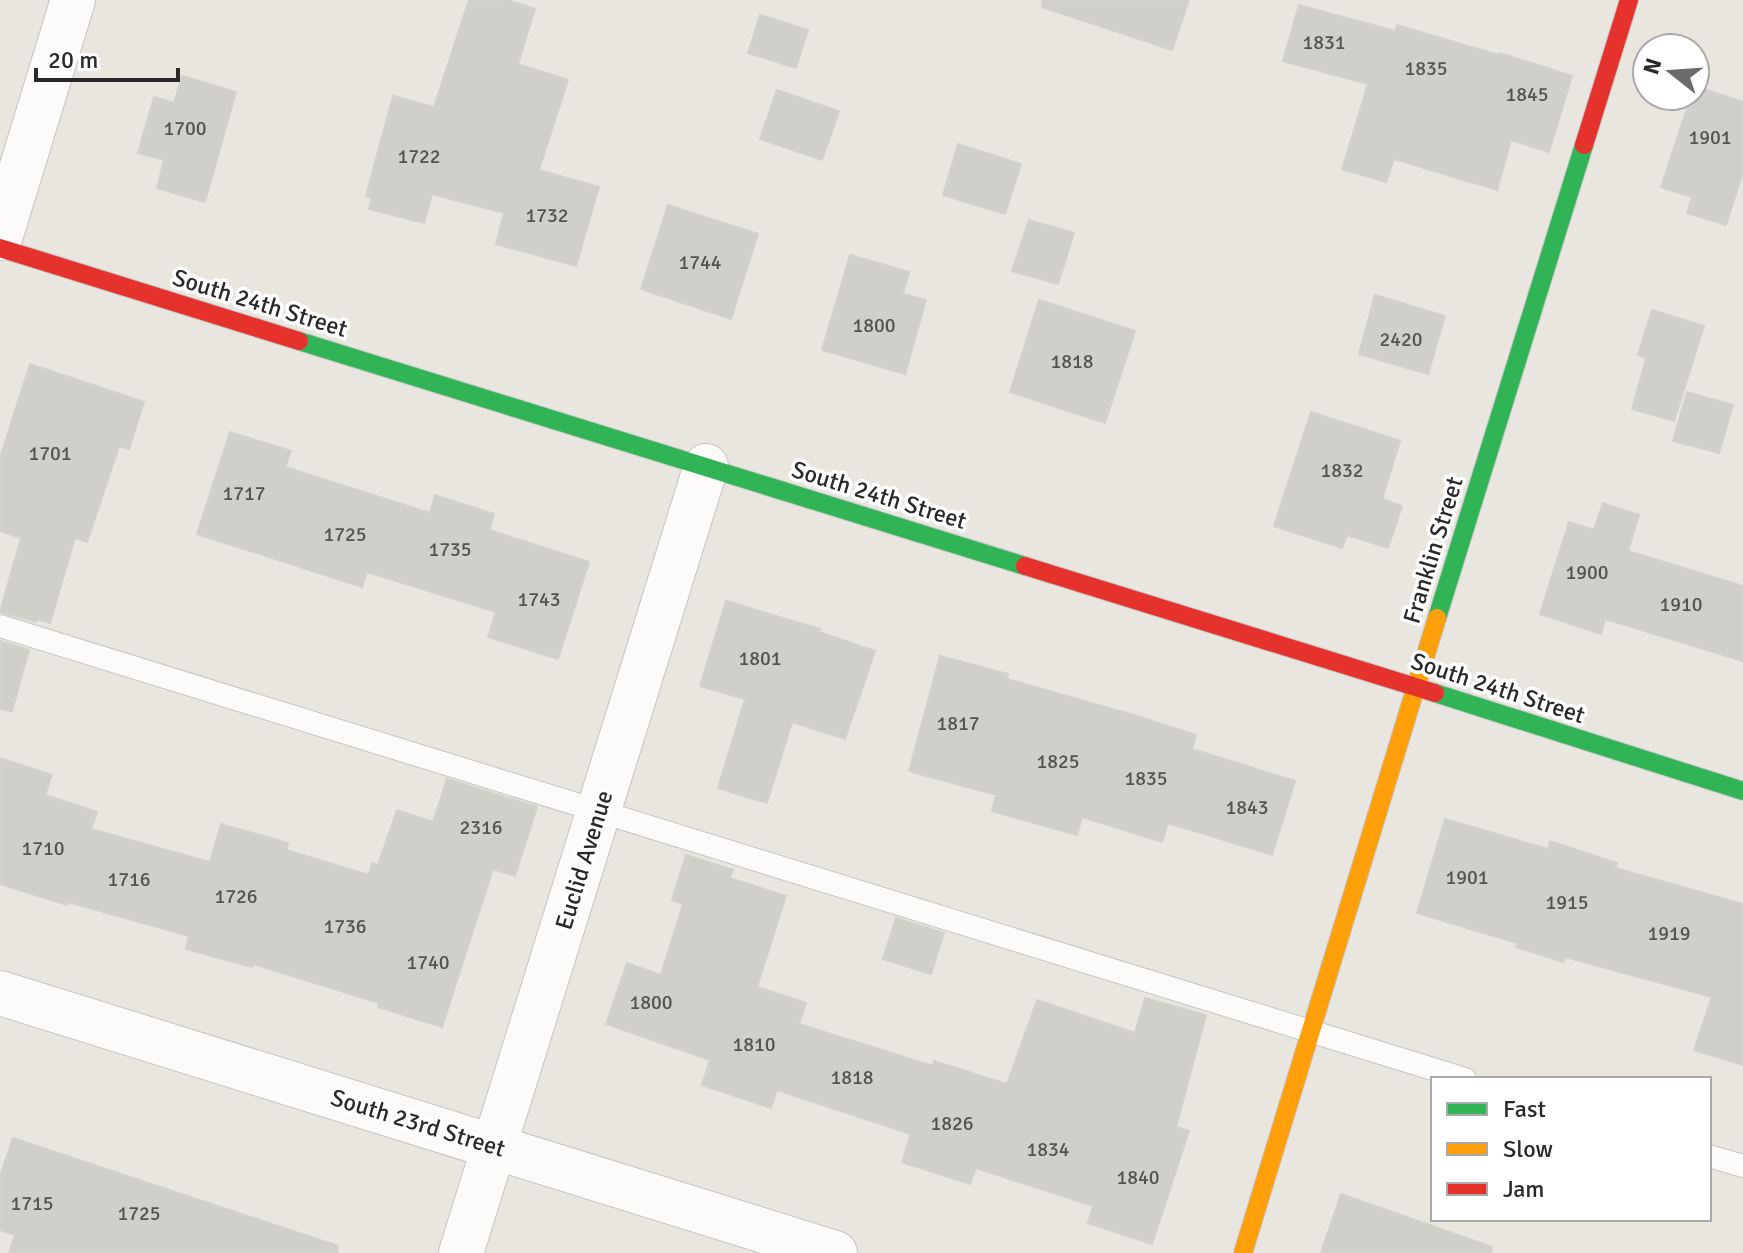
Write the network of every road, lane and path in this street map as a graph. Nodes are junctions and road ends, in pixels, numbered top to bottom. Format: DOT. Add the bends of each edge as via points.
graph roads {
  1 [pos="73,0"];
  2 [pos="1629,0"];
  3 [pos="0,238"];
  4 [pos="0,248"];
  5 [pos="706,466"];
  6 [pos="0,626"];
  7 [pos="1415,687"];
  8 [pos="1743,791"];
  9 [pos="599,811"];
  10 [pos="0,993"];
  11 [pos="1310,1031"];
  12 [pos="1459,1077"];
  13 [pos="494,1147"];
  14 [pos="1711,1157"];
  15 [pos="1743,1166"];
  16 [pos="461,1253"];
  17 [pos="835,1253"];
  18 [pos="1243,1253"];
  1 -- 3 [label="street"];
  2 -- 7 [label="street, Franklin Street"];
  4 -- 5 [label="street, South 24th Street"];
  5 -- 7 [label="street, South 24th Street"];
  5 -- 9 [label="street, Euclid Avenue"];
  6 -- 9 [label="lane"];
  7 -- 8 [label="street, South 24th Street"];
  7 -- 11 [label="street, Franklin Street"];
  9 -- 11 [label="lane"];
  9 -- 13 [label="street, Euclid Avenue"];
  10 -- 13 [label="street, South 23rd Street"];
  11 -- 12 [label="lane"];
  11 -- 18 [label="street, Franklin Street"];
  13 -- 16 [label="street, Euclid Avenue"];
  13 -- 17 [label="street, South 23rd Street"];
  14 -- 15 [label="lane"];
}
